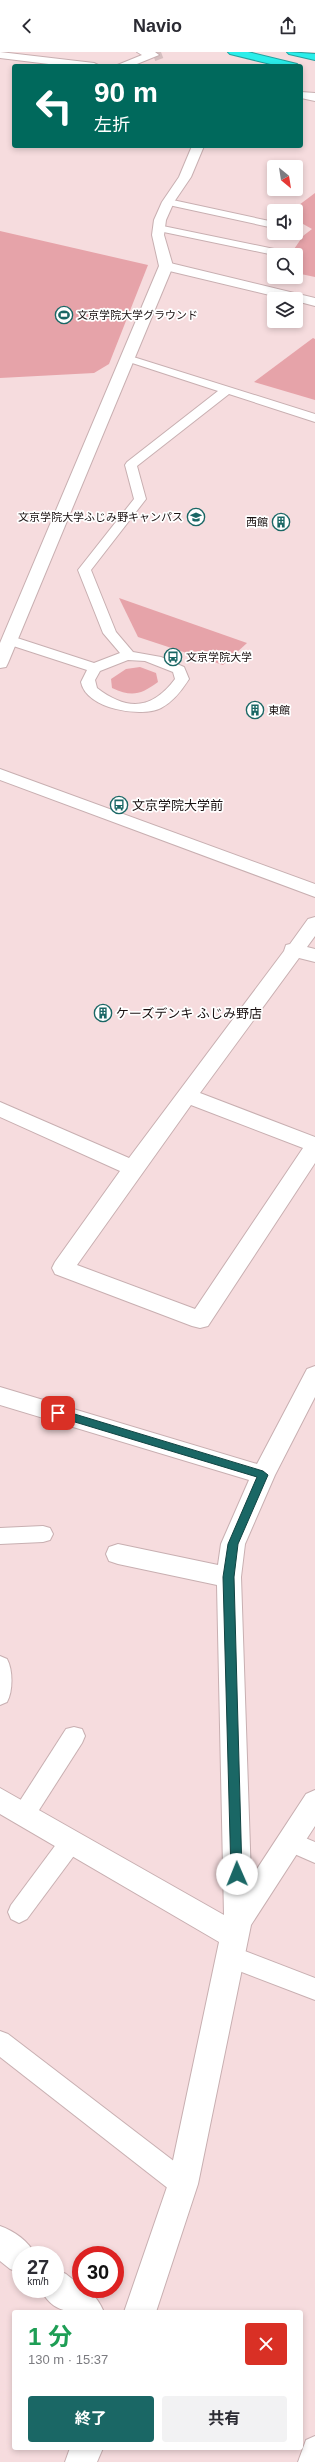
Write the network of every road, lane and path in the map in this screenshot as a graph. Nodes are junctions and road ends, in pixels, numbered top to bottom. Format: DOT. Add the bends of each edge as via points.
graph roads {
  1 [pos="43,52"];
  2 [pos="143,52"];
  3 [pos="234,52"];
  4 [pos="293,52"];
  5 [pos="0,55"];
  6 [pos="315,57"];
  7 [pos="58,62"];
  8 [pos="76,64"];
  9 [pos="127,64"];
  10 [pos="285,64"];
  11 [pos="303,95"];
  12 [pos="315,97"];
  13 [pos="197,148"];
  14 [pos="168,202"];
  15 [pos="267,223"];
  16 [pos="158,228"];
  17 [pos="267,251"];
  18 [pos="166,266"];
  19 [pos="315,302"];
  20 [pos="127,358"];
  21 [pos="227,390"];
  22 [pos="315,418"];
  23 [pos="9,640"];
  24 [pos="129,655"];
  25 [pos="0,663"];
  26 [pos="95,668"];
  27 [pos="0,774"];
  28 [pos="315,892"];
  29 [pos="315,923"];
  30 [pos="293,949"];
  31 [pos="315,956"];
  32 [pos="187,1096"];
  33 [pos="0,1109"];
  34 [pos="315,1146"];
  35 [pos="133,1168"];
  36 [pos="315,1375"];
  37 [pos="0,1396"];
  38 [pos="263,1475"];
  39 [pos="43,1534"];
  40 [pos="0,1536"];
  41 [pos="118,1554"];
  42 [pos="229,1577"];
  43 [pos="0,1665"];
  44 [pos="0,1696"];
  45 [pos="74,1736"];
  46 [pos="0,1800"];
  47 [pos="315,1802"];
  48 [pos="24,1814"];
  49 [pos="71,1842"];
  50 [pos="291,1842"];
  51 [pos="315,1853"];
  52 [pos="19,1912"];
  53 [pos="234,1937"];
  54 [pos="315,1989"];
  55 [pos="0,2042"];
  56 [pos="183,2184"];
  57 [pos="0,2241"];
  58 [pos="12,2251"];
  59 [pos="64,2292"];
  60 [pos="86,2310"];
  61 [pos="141,2310"];
  62 [pos="315,2449"];
  63 [pos="86,2450"];
  64 [pos="82,2462"];
  65 [pos="311,2462"];
  1 -- 7 [label="street" via="55,56"];
  2 -- 9 [label="street" via="153,55"];
  3 -- 10 [label="highway"];
  4 -- 6 [label="highway"];
  5 -- 7 [label="street"];
  7 -- 8 [label="street"];
  11 -- 12 [label="street"];
  13 -- 14 [label="street" via="185,177"];
  14 -- 15 [label="lane"];
  14 -- 16 [label="street"];
  16 -- 17 [label="lane"];
  16 -- 18 [label="street"];
  18 -- 19 [label="street"];
  18 -- 20 [label="street"];
  20 -- 21 [label="lane"];
  20 -- 23 [label="street"];
  21 -- 22 [label="lane"];
  21 -- 24 [label="lane" via="131,465 140,499 84,570 110,633"];
  23 -- 25 [label="street"];
  23 -- 26 [label="lane"];
  24 -- 26 [label="lane" via="111,659"];
  24 -- 26 [label="lane" via="146,656 165,663 178,670 182,679 157,705 130,709 96,695 88,686 87,681"];
  27 -- 28 [label="street"];
  29 -- 30 [label="street"];
  30 -- 31 [label="street"];
  30 -- 32 [label="street"];
  32 -- 34 [label="street"];
  32 -- 35 [label="street"];
  33 -- 35 [label="street"];
  34 -- 35 [label="street" via="200,1320 63,1268"];
  36 -- 38 [label="street"];
  37 -- 38 [label="street"];
  38 -- 42 [label="street" via="233,1544"];
  39 -- 40 [label="lane"];
  41 -- 42 [label="street"];
  42 -- 53 [label="street"];
  43 -- 44 [label="lane"];
  45 -- 48 [label="lane"];
  46 -- 48 [label="street"];
  47 -- 50 [label="street"];
  48 -- 49 [label="street"];
  49 -- 52 [label="lane"];
  49 -- 53 [label="street"];
  50 -- 51 [label="lane"];
  50 -- 53 [label="street"];
  53 -- 54 [label="lane"];
  53 -- 56 [label="street"];
  55 -- 56 [label="lane"];
  56 -- 61 [label="street"];
  57 -- 58 [label="street"];
  59 -- 60 [label="street"];
  62 -- 65 [label="lane"];
  63 -- 64 [label="street"];
}
